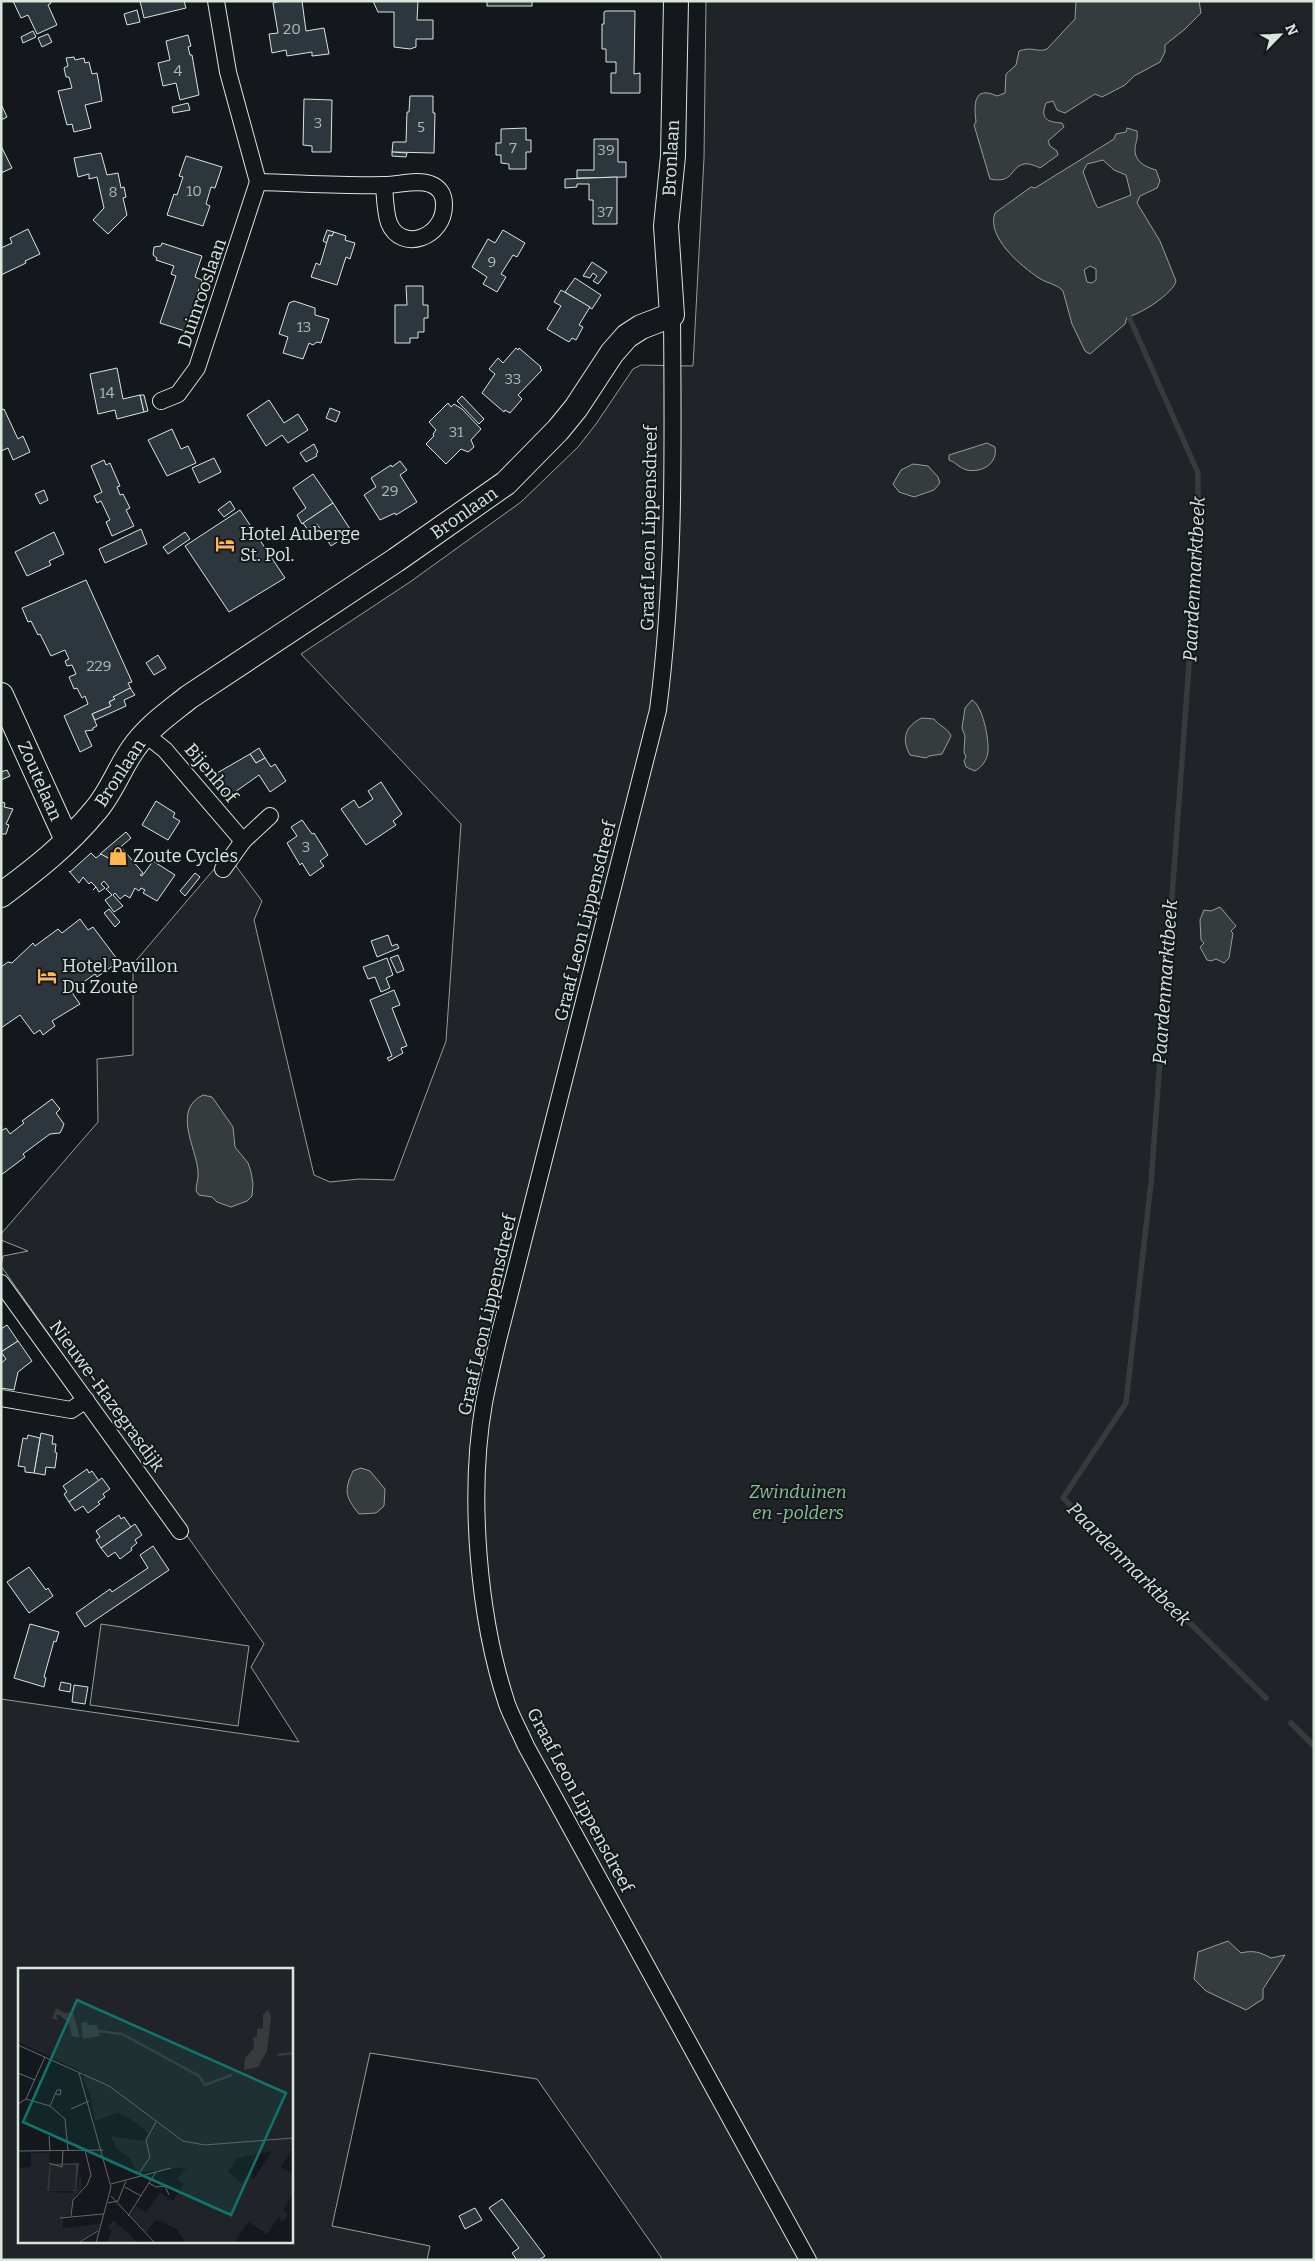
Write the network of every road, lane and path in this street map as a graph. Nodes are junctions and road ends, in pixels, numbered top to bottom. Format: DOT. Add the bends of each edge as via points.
graph roads {
  1 [pos="216,1"];
  2 [pos="676,1"];
  3 [pos="258,182"];
  4 [pos="384,185"];
  5 [pos="672,315"];
  6 [pos="161,401"];
  7 [pos="1,695"];
  8 [pos="145,734"];
  9 [pos="270,816"];
  10 [pos="67,840"];
  11 [pos="243,841"];
  12 [pos="223,869"];
  13 [pos="1,895"];
  14 [pos="1,1283"];
  15 [pos="1,1398"];
  16 [pos="86,1400"];
  17 [pos="180,1532"];
  18 [pos="808,2260"];
  1 -- 3 [label="street" via="228,72"];
  2 -- 5 [label="street, Bronlaan" via="672,156 666,226"];
  3 -- 4 [label="street"];
  3 -- 6 [label="street, Duinrooslaan" via="198,368 178,394"];
  5 -- 8 [label="street, Bronlaan" via="626,336 570,415 506,483 188,697"];
  5 -- 18 [label="street, Graaf Leon Lippensdreef" via="670,576 658,710 498,1340 484,1404 477,1473 476,1529 495,1657 507,1705 526,1746"];
  7 -- 10 [label="street, Zoutelaan"];
  8 -- 10 [label="street, Bronlaan" via="132,749 96,811"];
  8 -- 11 [label="street, Bijenhof" via="165,750"];
  9 -- 11 [label="street"];
  10 -- 13 [label="street, Bronlaan" via="42,865"];
  11 -- 12 [label="street"];
  14 -- 16 [label="street, Nieuwe-Hazegrasdijk"];
  15 -- 16 [label="street" via="71,1410"];
  16 -- 17 [label="street, Nieuwe-Hazegrasdijk"];
}
